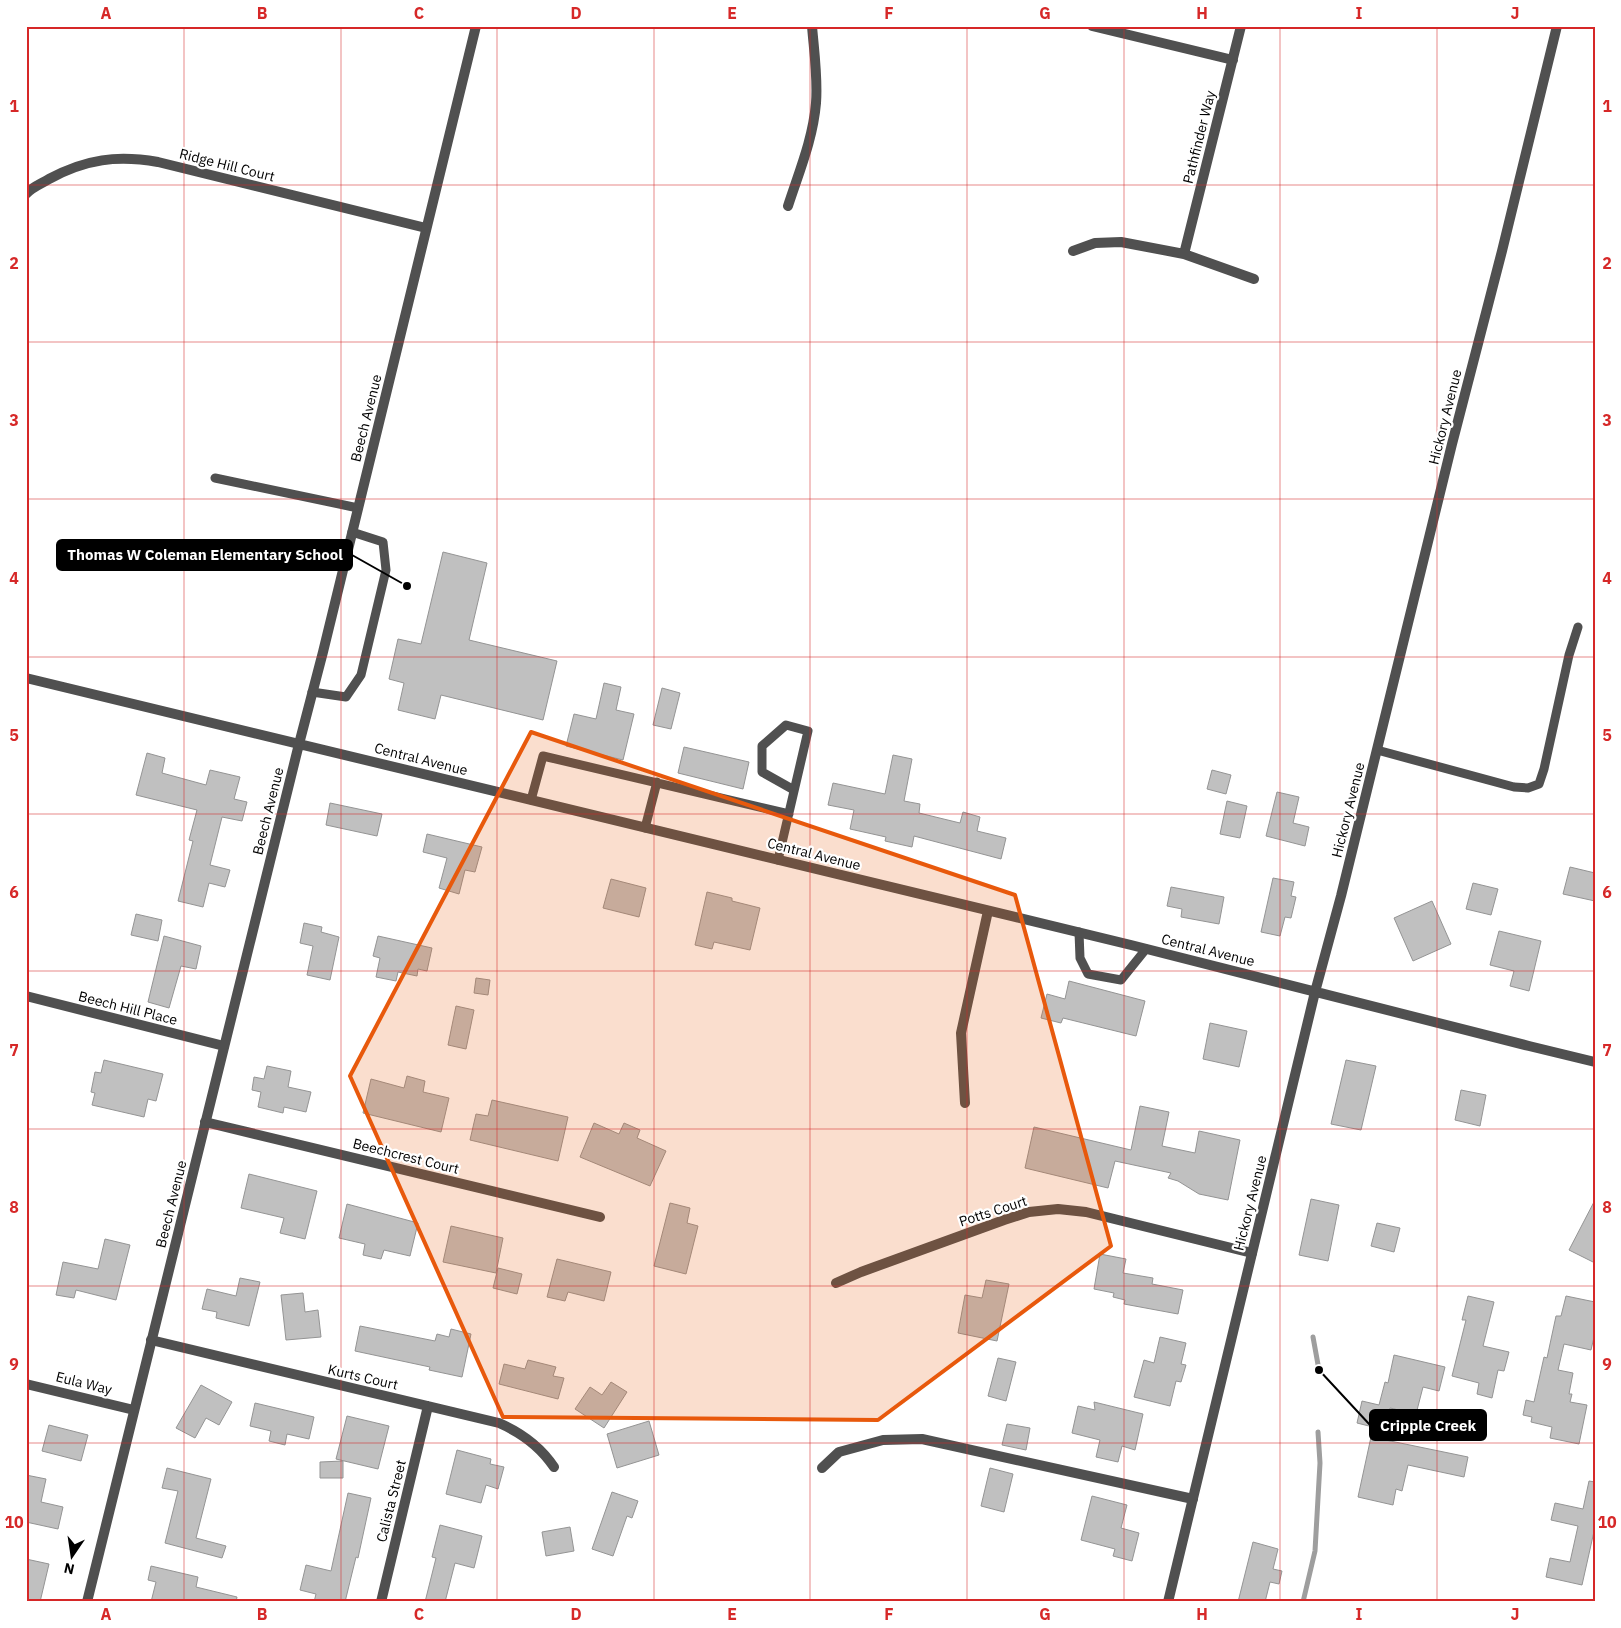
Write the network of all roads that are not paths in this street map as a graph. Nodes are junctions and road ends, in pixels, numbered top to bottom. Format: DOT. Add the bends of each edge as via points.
graph roads {
  1 [pos="476,26"];
  2 [pos="812,26"];
  3 [pos="1092,26"];
  4 [pos="1241,26"];
  5 [pos="1557,26"];
  6 [pos="1233,60"];
  7 [pos="26,194"];
  8 [pos="788,206"];
  9 [pos="426,228"];
  10 [pos="1073,251"];
  11 [pos="1184,254"];
  12 [pos="1254,279"];
  13 [pos="215,478"];
  14 [pos="358,508"];
  15 [pos="352,532"];
  16 [pos="1578,627"];
  17 [pos="26,678"];
  18 [pos="312,692"];
  19 [pos="299,744"];
  20 [pos="1376,750"];
  21 [pos="657,782"];
  22 [pos="794,790"];
  23 [pos="531,800"];
  24 [pos="788,814"];
  25 [pos="645,828"];
  26 [pos="778,860"];
  27 [pos="988,911"];
  28 [pos="1079,932"];
  29 [pos="1146,949"];
  30 [pos="1315,992"];
  31 [pos="26,996"];
  32 [pos="224,1046"];
  33 [pos="1595,1062"];
  34 [pos="965,1103"];
  35 [pos="205,1122"];
  36 [pos="600,1217"];
  37 [pos="1252,1253"];
  38 [pos="836,1283"];
  39 [pos="151,1340"];
  40 [pos="26,1384"];
  41 [pos="428,1406"];
  42 [pos="134,1410"];
  43 [pos="554,1468"];
  44 [pos="822,1468"];
  45 [pos="1192,1499"];
  46 [pos="87,1602"];
  47 [pos="381,1602"];
  48 [pos="1168,1602"];
  1 -- 9 [label="street, Beech Avenue"];
  2 -- 8 [label="street" via="816,101 810,137"];
  3 -- 6 [label="street"];
  4 -- 6 [label="street, Pathfinder Way"];
  5 -- 20 [label="street, Hickory Avenue"];
  6 -- 11 [label="street, Pathfinder Way"];
  7 -- 9 [label="street, Ridge Hill Court" via="73,168 96,160 134,158"];
  9 -- 14 [label="street, Beech Avenue"];
  10 -- 11 [label="street" via="1095,243 1121,242"];
  11 -- 12 [label="street"];
  13 -- 14 [label="lane"];
  14 -- 15 [label="street, Beech Avenue"];
  15 -- 18 [label="street, Beech Avenue"];
  15 -- 18 [label="lane" via="382,542 386,570 361,675 346,697"];
  16 -- 20 [label="lane" via="1539,784 1528,788 1514,787"];
  17 -- 19 [label="street, Central Avenue"];
  18 -- 19 [label="street, Beech Avenue"];
  19 -- 23 [label="street, Central Avenue"];
  19 -- 32 [label="street, Beech Avenue"];
  20 -- 30 [label="street, Hickory Avenue"];
  21 -- 23 [label="lane" via="543,756"];
  21 -- 24 [label="lane"];
  21 -- 25 [label="lane"];
  22 -- 22 [label="lane" via="808,731 786,725 762,746 762,772"];
  22 -- 24 [label="lane"];
  23 -- 25 [label="street, Central Avenue"];
  24 -- 26 [label="lane"];
  25 -- 26 [label="street, Central Avenue"];
  26 -- 27 [label="street, Central Avenue"];
  27 -- 28 [label="street, Central Avenue"];
  27 -- 34 [label="street" via="961,1033"];
  28 -- 29 [label="street, Central Avenue"];
  28 -- 29 [label="lane" via="1080,958 1088,974 1121,980"];
  29 -- 30 [label="street, Central Avenue"];
  30 -- 33 [label="street, Central Avenue"];
  30 -- 37 [label="street, Hickory Avenue"];
  31 -- 32 [label="street, Beech Hill Place"];
  32 -- 35 [label="street, Beech Avenue"];
  35 -- 36 [label="street, Beechcrest Court"];
  35 -- 39 [label="street, Beech Avenue"];
  37 -- 38 [label="street, Potts Court" via="1086,1212 1029,1212"];
  37 -- 45 [label="street, Hickory Avenue"];
  39 -- 41 [label="street, Kurts Court"];
  39 -- 42 [label="street, Beech Avenue"];
  40 -- 42 [label="street, Eula Way"];
  41 -- 43 [label="street, Kurts Court" via="510,1428 540,1448"];
  41 -- 47 [label="street, Calista Street"];
  42 -- 46 [label="street, Beech Avenue"];
  44 -- 45 [label="street" via="839,1452 883,1440 922,1438"];
  45 -- 48 [label="street, Hickory Avenue"];
}
